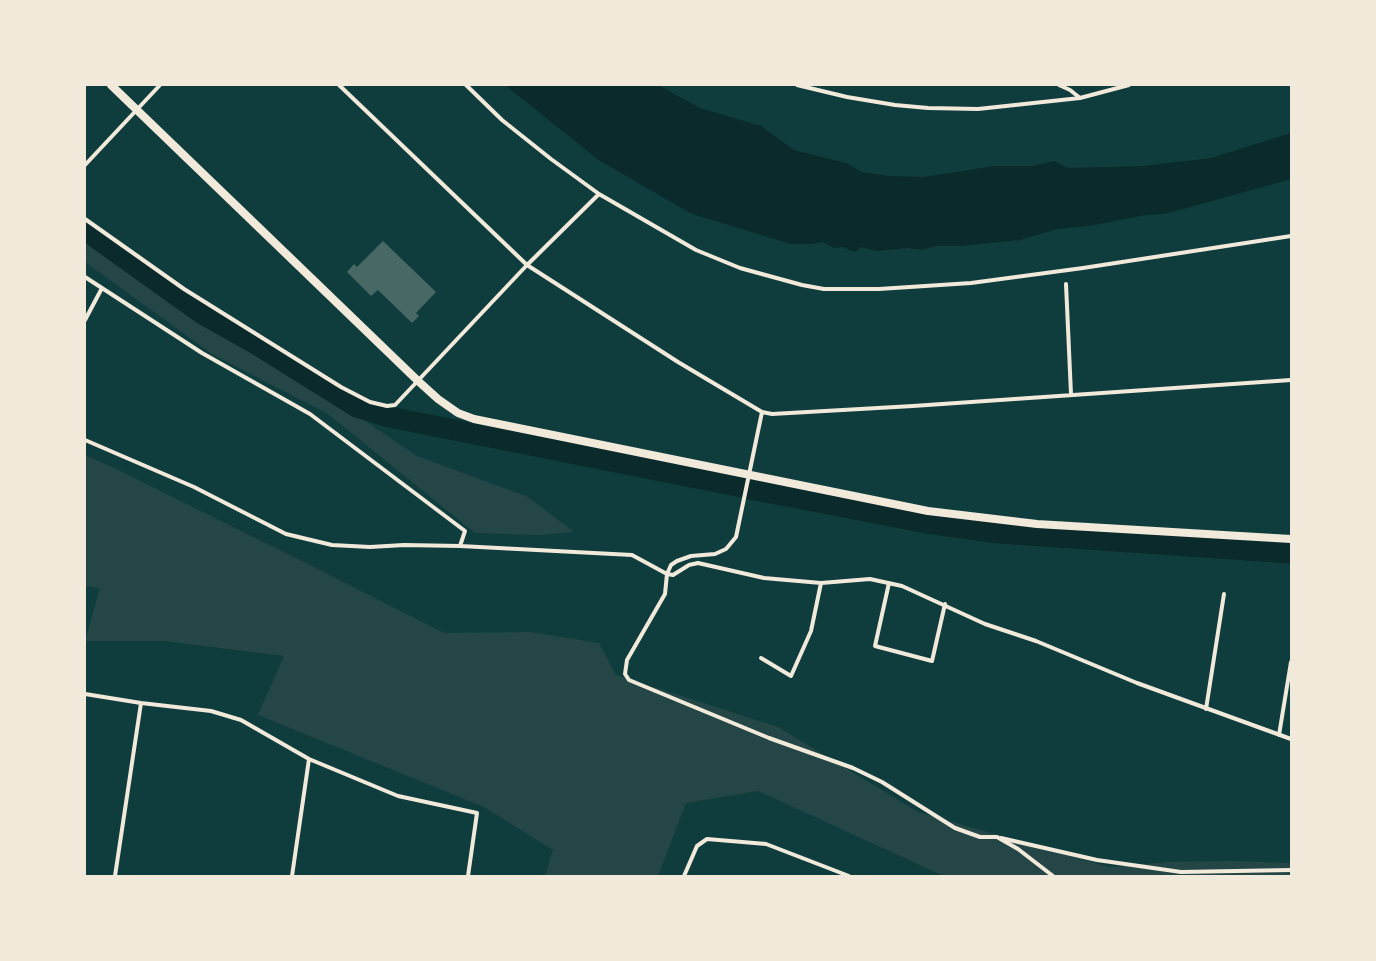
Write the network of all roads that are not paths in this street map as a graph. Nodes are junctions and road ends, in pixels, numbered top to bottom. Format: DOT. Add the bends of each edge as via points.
graph roads {
  1 [pos="111,85"];
  2 [pos="160,85"];
  3 [pos="339,85"];
  4 [pos="466,85"];
  5 [pos="797,85"];
  6 [pos="1059,85"];
  7 [pos="1129,85"];
  8 [pos="1080,98"];
  9 [pos="137,110"];
  10 [pos="85,165"];
  11 [pos="599,194"];
  12 [pos="85,219"];
  13 [pos="1291,236"];
  14 [pos="527,265"];
  15 [pos="85,277"];
  16 [pos="1066,284"];
  17 [pos="102,288"];
  18 [pos="85,320"];
  19 [pos="417,380"];
  20 [pos="1291,380"];
  21 [pos="1071,394"];
  22 [pos="762,412"];
  23 [pos="85,440"];
  24 [pos="749,476"];
  25 [pos="1291,539"];
  26 [pos="460,546"];
  27 [pos="667,574"];
  28 [pos="821,583"];
  29 [pos="889,583"];
  30 [pos="1224,594"];
  31 [pos="945,604"];
  32 [pos="761,658"];
  33 [pos="1291,662"];
  34 [pos="85,694"];
  35 [pos="141,703"];
  36 [pos="1206,709"];
  37 [pos="1279,735"];
  38 [pos="1291,739"];
  39 [pos="309,759"];
  40 [pos="997,837"];
  41 [pos="1291,870"];
  42 [pos="115,876"];
  43 [pos="292,876"];
  44 [pos="468,876"];
  45 [pos="684,876"];
  46 [pos="848,876"];
  47 [pos="1053,876"];
  1 -- 9 [label="main road"];
  2 -- 9 [label="street"];
  3 -- 14 [label="street"];
  4 -- 11 [label="street" via="502,120"];
  5 -- 8 [label="street" via="847,97 928,108 978,109"];
  6 -- 8 [label="street"];
  7 -- 8 [label="street"];
  9 -- 10 [label="street"];
  9 -- 19 [label="main road"];
  11 -- 13 [label="street" via="696,250 740,268 824,289 879,289 971,283"];
  11 -- 14 [label="street"];
  12 -- 19 [label="street" via="184,289 341,387 370,402 395,405"];
  14 -- 19 [label="street"];
  14 -- 22 [label="street" via="678,362"];
  15 -- 17 [label="street"];
  16 -- 21 [label="street"];
  17 -- 18 [label="street"];
  17 -- 26 [label="street" via="202,353 310,414 465,531"];
  19 -- 24 [label="main road" via="438,399 474,419"];
  20 -- 21 [label="street"];
  21 -- 22 [label="street" via="772,414"];
  22 -- 24 [label="street"];
  23 -- 26 [label="street" via="194,487 286,534 332,545"];
  24 -- 25 [label="main road" via="928,511 975,517 1037,524"];
  24 -- 27 [label="street" via="736,537 726,549 715,554 691,556 676,561"];
  26 -- 27 [label="street" via="632,555"];
  27 -- 28 [label="street" via="673,574 698,563 764,578"];
  27 -- 40 [label="street" via="665,594 627,660 625,674 629,680 769,738 853,768 882,782 955,828 980,837"];
  28 -- 29 [label="street" via="870,579"];
  28 -- 32 [label="street" via="811,631 791,676"];
  29 -- 31 [label="street"];
  29 -- 31 [label="street" via="875,646 932,661"];
  30 -- 36 [label="street"];
  31 -- 36 [label="street" via="985,624 1036,641"];
  33 -- 37 [label="street"];
  34 -- 35 [label="street"];
  35 -- 39 [label="street" via="212,711 241,720"];
  35 -- 42 [label="street"];
  36 -- 37 [label="street"];
  37 -- 38 [label="street"];
  39 -- 43 [label="street"];
  39 -- 44 [label="street" via="398,796 477,814"];
  40 -- 41 [label="street" via="1097,860 1181,872"];
  40 -- 47 [label="street" via="1018,849"];
  45 -- 46 [label="street" via="697,846 707,839 766,844"];
}
